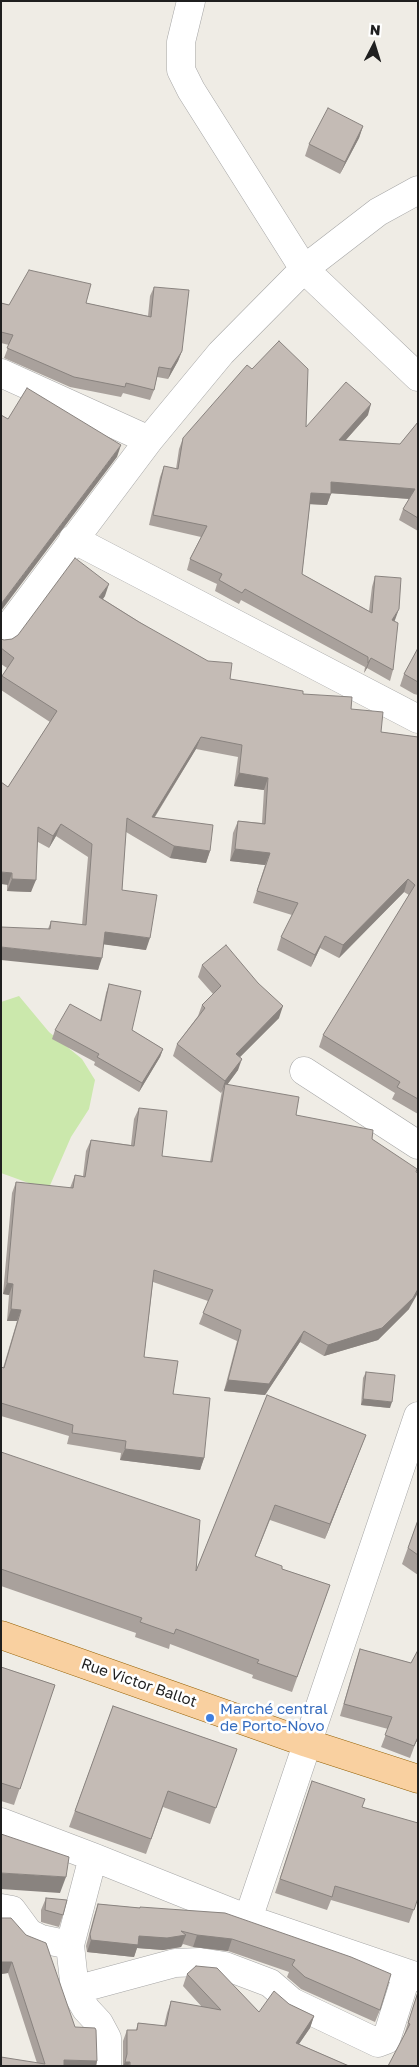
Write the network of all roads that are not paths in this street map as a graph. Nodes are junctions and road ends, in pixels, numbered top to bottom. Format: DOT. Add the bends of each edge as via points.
graph roads {
  1 [pos="191,1"];
  2 [pos="418,190"];
  3 [pos="304,269"];
  4 [pos="1,373"];
  5 [pos="418,377"];
  6 [pos="149,440"];
  7 [pos="73,539"];
  8 [pos="1,637"];
  9 [pos="418,719"];
  10 [pos="304,1071"];
  11 [pos="418,1146"];
  12 [pos="418,1416"];
  13 [pos="1,1635"];
  14 [pos="307,1743"];
  15 [pos="418,1779"];
  16 [pos="1,1822"];
  17 [pos="93,1857"];
  18 [pos="1,1908"];
  19 [pos="248,1919"];
  20 [pos="70,1945"];
  21 [pos="413,1975"];
  22 [pos="75,1990"];
  23 [pos="107,2066"];
  1 -- 3 [label="street" via="181,42 182,70 190,90"];
  2 -- 3 [label="street" via="378,212"];
  3 -- 5 [label="street"];
  3 -- 6 [label="street" via="221,354"];
  4 -- 6 [label="street"];
  6 -- 7 [label="street"];
  7 -- 8 [label="street"];
  7 -- 9 [label="street"];
  10 -- 11 [label="street"];
  12 -- 14 [label="street"];
  13 -- 14 [label="main road, Rue Victor Ballot"];
  14 -- 15 [label="main road, Rue Victor Ballot"];
  14 -- 19 [label="street"];
  16 -- 17 [label="street"];
  17 -- 19 [label="street"];
  17 -- 20 [label="street"];
  18 -- 20 [label="street" via="12,1910 29,1933 40,1939"];
  19 -- 21 [label="street"];
  20 -- 22 [label="street"];
  21 -- 22 [label="street" via="386,2040 378,2043 292,2002 270,1983 217,1964 175,1963"];
  22 -- 23 [label="street" via="107,2038"];
}
